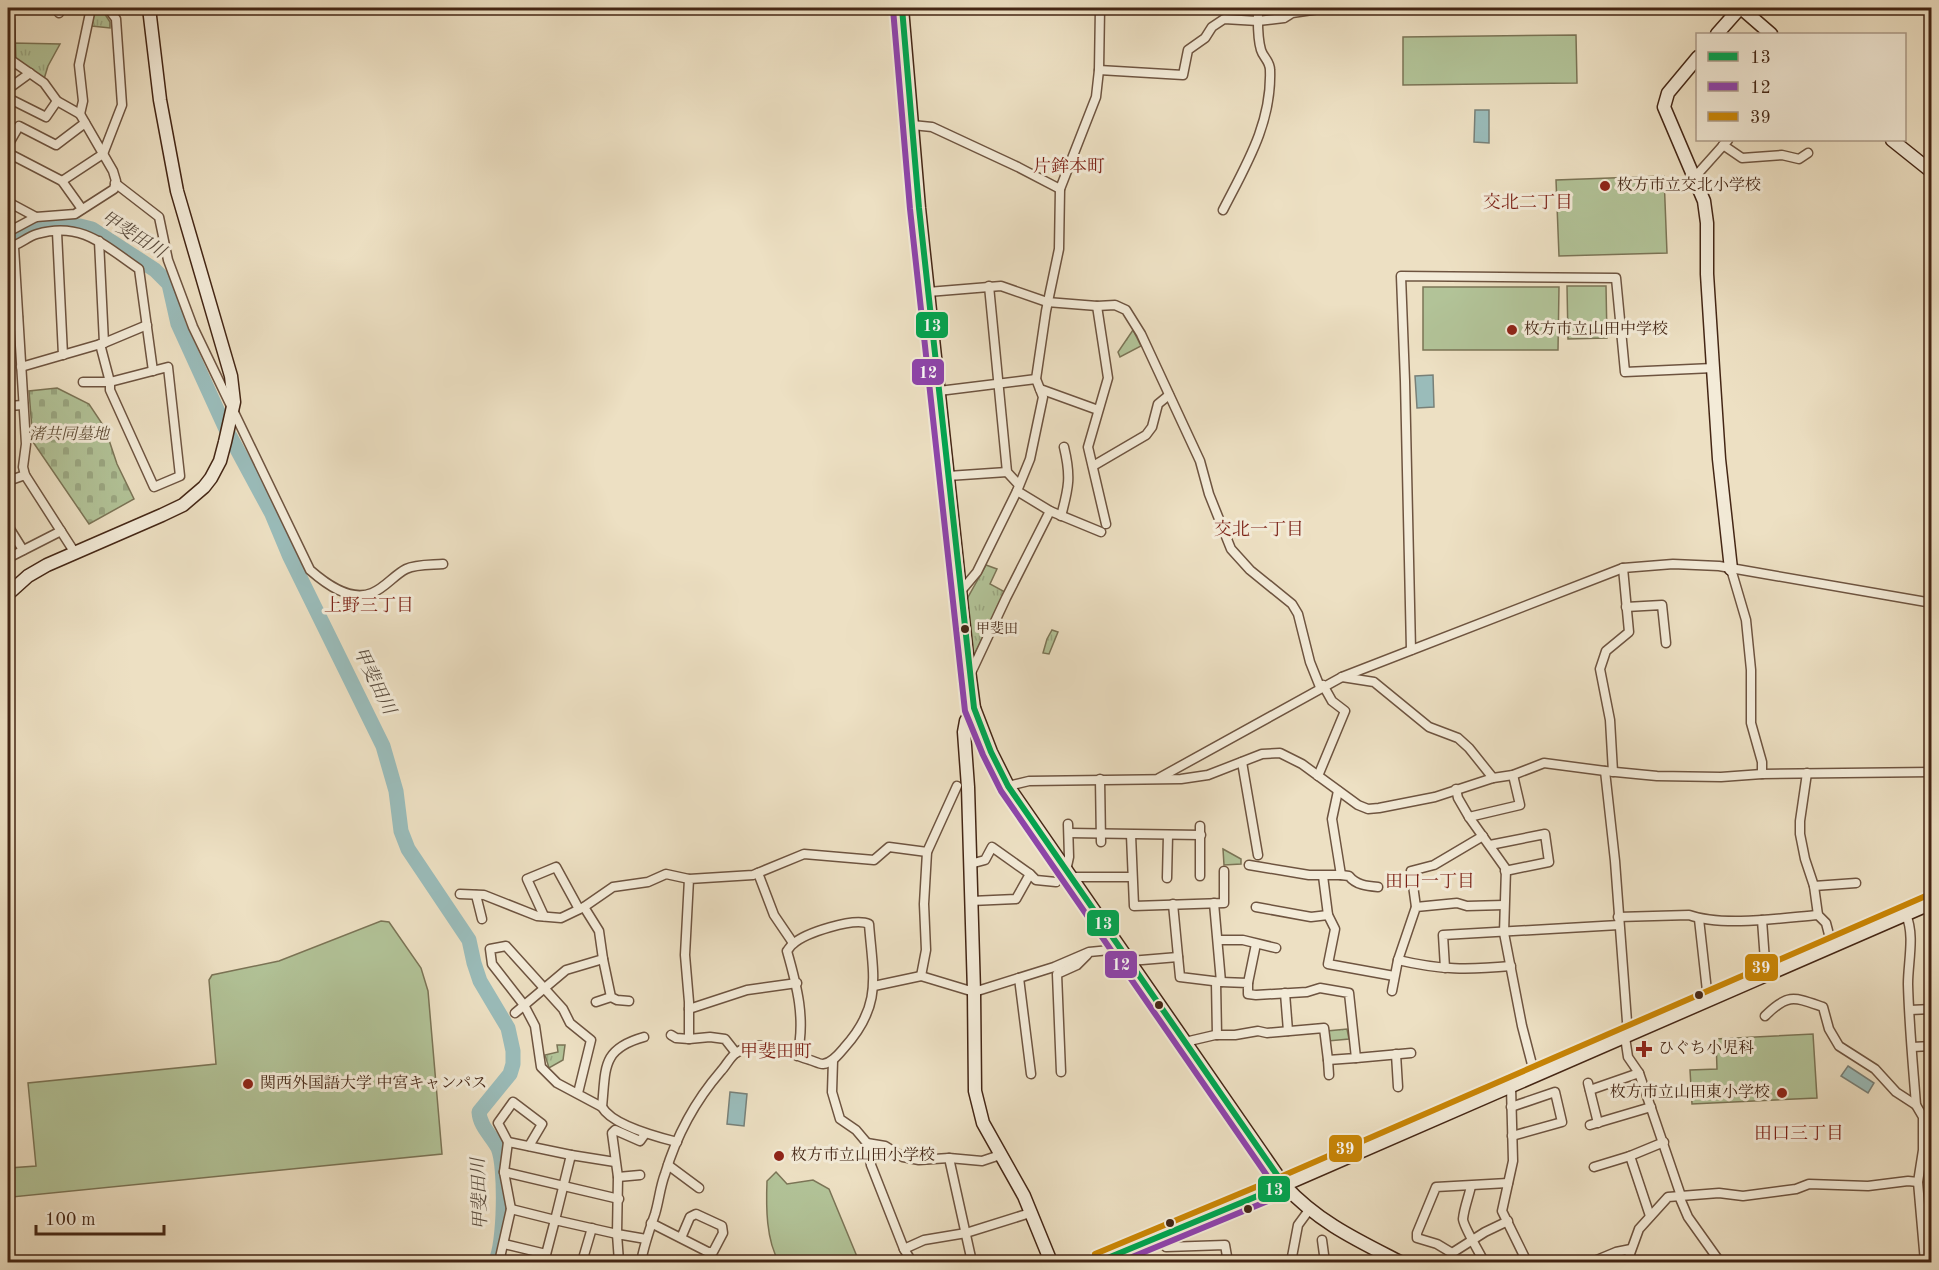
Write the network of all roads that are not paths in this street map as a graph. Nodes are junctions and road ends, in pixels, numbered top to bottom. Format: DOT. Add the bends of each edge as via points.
graph roads {
  1 [pos="91,8"];
  2 [pos="108,8"];
  3 [pos="148,8"];
  4 [pos="902,8"];
  5 [pos="1100,8"];
  6 [pos="1258,8"];
  7 [pos="1326,8"];
  8 [pos="1740,8"];
  9 [pos="8,18"];
  10 [pos="1258,21"];
  11 [pos="1718,33"];
  12 [pos="1770,33"];
  13 [pos="1696,59"];
  14 [pos="1099,70"];
  15 [pos="30,73"];
  16 [pos="8,90"];
  17 [pos="8,98"];
  18 [pos="57,101"];
  19 [pos="80,114"];
  20 [pos="86,123"];
  21 [pos="912,125"];
  22 [pos="1893,141"];
  23 [pos="1726,142"];
  24 [pos="8,145"];
  25 [pos="8,153"];
  26 [pos="103,153"];
  27 [pos="1808,153"];
  28 [pos="1932,172"];
  29 [pos="1694,178"];
  30 [pos="62,181"];
  31 [pos="115,183"];
  32 [pos="1060,189"];
  33 [pos="8,202"];
  34 [pos="82,209"];
  35 [pos="1223,210"];
  36 [pos="36,217"];
  37 [pos="8,232"];
  38 [pos="57,232"];
  39 [pos="99,242"];
  40 [pos="11,247"];
  41 [pos="989,286"];
  42 [pos="928,292"];
  43 [pos="1047,302"];
  44 [pos="1097,306"];
  45 [pos="18,317"];
  46 [pos="8,318"];
  47 [pos="147,325"];
  48 [pos="102,344"];
  49 [pos="63,355"];
  50 [pos="21,367"];
  51 [pos="1713,368"];
  52 [pos="153,371"];
  53 [pos="1036,379"];
  54 [pos="83,382"];
  55 [pos="110,382"];
  56 [pos="998,382"];
  57 [pos="1040,389"];
  58 [pos="939,391"];
  59 [pos="1169,395"];
  60 [pos="23,405"];
  61 [pos="8,406"];
  62 [pos="232,409"];
  63 [pos="1098,410"];
  64 [pos="1064,447"];
  65 [pos="1093,466"];
  66 [pos="1007,472"];
  67 [pos="25,475"];
  68 [pos="948,476"];
  69 [pos="8,482"];
  70 [pos="1018,488"];
  71 [pos="1050,511"];
  72 [pos="1061,516"];
  73 [pos="8,526"];
  74 [pos="61,531"];
  75 [pos="23,550"];
  76 [pos="75,553"];
  77 [pos="8,558"];
  78 [pos="443,564"];
  79 [pos="1623,568"];
  80 [pos="1731,569"];
  81 [pos="961,591"];
  82 [pos="8,594"];
  83 [pos="1932,603"];
  84 [pos="1626,607"];
  85 [pos="1666,643"];
  86 [pos="1411,650"];
  87 [pos="970,675"];
  88 [pos="1342,676"];
  89 [pos="1321,686"];
  90 [pos="974,708"];
  91 [pos="1242,762"];
  92 [pos="1609,772"];
  93 [pos="1932,772"];
  94 [pos="1807,773"];
  95 [pos="1762,774"];
  96 [pos="1318,776"];
  97 [pos="1513,776"];
  98 [pos="1159,778"];
  99 [pos="1492,778"];
  100 [pos="1100,779"];
  101 [pos="1008,786"];
  102 [pos="962,787"];
  103 [pos="1456,789"];
  104 [pos="1338,791"];
  105 [pos="1468,818"];
  106 [pos="1131,835"];
  107 [pos="1168,835"];
  108 [pos="1483,836"];
  109 [pos="1101,838"];
  110 [pos="1490,845"];
  111 [pos="927,852"];
  112 [pos="1258,855"];
  113 [pos="970,864"];
  114 [pos="1249,865"];
  115 [pos="1224,871"];
  116 [pos="1505,871"];
  117 [pos="758,873"];
  118 [pos="1030,874"];
  119 [pos="1069,874"];
  120 [pos="1341,875"];
  121 [pos="1200,876"];
  122 [pos="1323,876"];
  123 [pos="1132,878"];
  124 [pos="1167,878"];
  125 [pos="689,879"];
  126 [pos="1056,882"];
  127 [pos="1856,884"];
  128 [pos="1815,886"];
  129 [pos="1378,887"];
  130 [pos="460,894"];
  131 [pos="476,895"];
  132 [pos="970,900"];
  133 [pos="1214,903"];
  134 [pos="1932,903"];
  135 [pos="1173,904"];
  136 [pos="1504,905"];
  137 [pos="1256,907"];
  138 [pos="1416,907"];
  139 [pos="581,908"];
  140 [pos="1328,915"];
  141 [pos="1818,915"];
  142 [pos="1906,915"];
  143 [pos="544,916"];
  144 [pos="482,919"];
  145 [pos="1699,919"];
  146 [pos="1762,920"];
  147 [pos="1619,921"];
  148 [pos="1504,933"];
  149 [pos="1218,940"];
  150 [pos="793,943"];
  151 [pos="1256,944"];
  152 [pos="1833,946"];
  153 [pos="1276,948"];
  154 [pos="1120,949"];
  155 [pos="1089,952"];
  156 [pos="1178,957"];
  157 [pos="603,959"];
  158 [pos="1398,960"];
  159 [pos="1130,961"];
  160 [pos="1511,966"];
  161 [pos="1444,968"];
  162 [pos="1766,975"];
  163 [pos="921,976"];
  164 [pos="1394,976"];
  165 [pos="1018,978"];
  166 [pos="1218,982"];
  167 [pos="797,983"];
  168 [pos="1248,983"];
  169 [pos="874,986"];
  170 [pos="544,989"];
  171 [pos="1392,991"];
  172 [pos="974,992"];
  173 [pos="1285,993"];
  174 [pos="611,997"];
  175 [pos="1708,1000"];
  176 [pos="629,1001"];
  177 [pos="596,1002"];
  178 [pos="524,1005"];
  179 [pos="689,1009"];
  180 [pos="1932,1009"];
  181 [pos="1910,1010"];
  182 [pos="515,1013"];
  183 [pos="1765,1016"];
  184 [pos="1288,1031"];
  185 [pos="670,1035"];
  186 [pos="1217,1035"];
  187 [pos="644,1036"];
  188 [pos="1626,1036"];
  189 [pos="689,1039"];
  190 [pos="1185,1042"];
  191 [pos="1932,1046"];
  192 [pos="1912,1047"];
  193 [pos="736,1053"];
  194 [pos="1412,1053"];
  195 [pos="1395,1054"];
  196 [pos="797,1056"];
  197 [pos="1356,1058"];
  198 [pos="833,1060"];
  199 [pos="1328,1060"];
  200 [pos="1061,1072"];
  201 [pos="1031,1074"];
  202 [pos="1640,1074"];
  203 [pos="1329,1075"];
  204 [pos="1535,1076"];
  205 [pos="1398,1087"];
  206 [pos="1511,1087"];
  207 [pos="578,1093"];
  208 [pos="1916,1105"];
  209 [pos="602,1107"];
  210 [pos="1511,1107"];
  211 [pos="1651,1107"];
  212 [pos="1927,1117"];
  213 [pos="645,1134"];
  214 [pos="1512,1136"];
  215 [pos="508,1142"];
  216 [pos="677,1142"];
  217 [pos="1664,1142"];
  218 [pos="867,1143"];
  219 [pos="529,1146"];
  220 [pos="571,1155"];
  221 [pos="1000,1155"];
  222 [pos="1630,1156"];
  223 [pos="949,1158"];
  224 [pos="615,1162"];
  225 [pos="668,1165"];
  226 [pos="1594,1167"];
  227 [pos="504,1172"];
  228 [pos="640,1175"];
  229 [pos="618,1177"];
  230 [pos="1918,1182"];
  231 [pos="1508,1183"];
  232 [pos="1284,1185"];
  233 [pos="564,1186"];
  234 [pos="1471,1186"];
  235 [pos="699,1188"];
  236 [pos="1680,1196"];
  237 [pos="619,1198"];
  238 [pos="511,1209"];
  239 [pos="1309,1210"];
  240 [pos="1030,1213"];
  241 [pos="1650,1216"];
  242 [pos="555,1220"];
  243 [pos="1508,1221"];
  244 [pos="651,1223"];
  245 [pos="592,1228"];
  246 [pos="966,1233"];
  247 [pos="617,1234"];
  248 [pos="1158,1237"];
  249 [pos="681,1238"];
  250 [pos="646,1239"];
  251 [pos="1473,1239"];
  252 [pos="1322,1240"];
  253 [pos="504,1244"];
  254 [pos="904,1249"];
  255 [pos="1631,1249"];
  256 [pos="545,1258"];
  257 [pos="499,1263"];
  258 [pos="582,1263"];
  259 [pos="619,1263"];
  260 [pos="641,1263"];
  261 [pos="912,1263"];
  262 [pos="972,1263"];
  263 [pos="1051,1263"];
  264 [pos="1098,1263"];
  265 [pos="1228,1263"];
  266 [pos="1291,1263"];
  267 [pos="1325,1263"];
  268 [pos="1400,1263"];
  269 [pos="1484,1263"];
  270 [pos="1527,1263"];
  271 [pos="1592,1263"];
  272 [pos="1627,1263"];
  273 [pos="1720,1263"];
  274 [pos="1925,1263"];
  1 -- 19 [label="street" via="79,65 83,101"];
  2 -- 26 [label="street" via="117,19 122,105"];
  3 -- 62 [label="street" via="177,191 231,376"];
  4 -- 21 [label="street"];
  5 -- 14 [label="street"];
  6 -- 10 [label="street"];
  7 -- 10 [label="street"];
  8 -- 11 [label="street"];
  8 -- 12 [label="street"];
  9 -- 15 [label="street" via="11,60"];
  10 -- 14 [label="street" via="1224,19 1212,27 1205,38 1188,50 1183,75"];
  10 -- 35 [label="street" via="1261,51 1270,68 1268,101 1260,136"];
  13 -- 29 [label="street" via="1668,93 1664,107"];
  14 -- 32 [label="street" via="1096,97"];
  15 -- 16 [label="street"];
  15 -- 18 [label="street"];
  17 -- 18 [label="street" via="46,117"];
  18 -- 19 [label="street"];
  19 -- 20 [label="street"];
  20 -- 24 [label="street" via="56,145 20,126"];
  20 -- 26 [label="street"];
  21 -- 32 [label="street" via="949,135"];
  21 -- 42 [label="street"];
  22 -- 28 [label="street"];
  23 -- 27 [label="street" via="1742,158 1782,155 1799,159"];
  23 -- 29 [label="street"];
  25 -- 30 [label="street"];
  26 -- 30 [label="street"];
  26 -- 31 [label="street"];
  29 -- 51 [label="street" via="1704,201 1707,223"];
  30 -- 34 [label="street"];
  31 -- 34 [label="street" via="114,189"];
  31 -- 62 [label="street" via="159,217 181,298"];
  32 -- 43 [label="street" via="1059,249"];
  33 -- 36 [label="street"];
  34 -- 36 [label="street" via="75,214"];
  36 -- 37 [label="street"];
  38 -- 39 [label="street" via="89,235"];
  38 -- 40 [label="street" via="36,234"];
  38 -- 49 [label="street"];
  39 -- 47 [label="street" via="139,269"];
  39 -- 48 [label="street"];
  40 -- 45 [label="street"];
  41 -- 42 [label="street"];
  41 -- 43 [label="street" via="1001,286"];
  41 -- 56 [label="street"];
  42 -- 58 [label="street"];
  43 -- 44 [label="street"];
  43 -- 53 [label="street"];
  44 -- 59 [label="street" via="1114,305 1126,310"];
  44 -- 63 [label="street" via="1108,378"];
  45 -- 46 [label="street"];
  45 -- 50 [label="street"];
  47 -- 48 [label="street"];
  47 -- 52 [label="street"];
  48 -- 49 [label="street"];
  48 -- 55 [label="street"];
  49 -- 50 [label="street"];
  50 -- 60 [label="street"];
  51 -- 80 [label="street"];
  51 -- 86 [label="street" via="1625,372 1616,278 1401,276"];
  52 -- 55 [label="street"];
  52 -- 55 [label="street" via="168,367 180,476 154,487 110,390"];
  53 -- 56 [label="street"];
  53 -- 57 [label="street"];
  54 -- 55 [label="street"];
  56 -- 58 [label="street"];
  56 -- 66 [label="street"];
  57 -- 63 [label="street"];
  57 -- 70 [label="street" via="1043,397 1030,459"];
  58 -- 68 [label="street"];
  59 -- 65 [label="street" via="1158,404 1146,435"];
  59 -- 89 [label="street" via="1200,461 1231,549 1292,604"];
  60 -- 61 [label="street"];
  60 -- 67 [label="street"];
  62 -- 76 [label="street" via="220,461 204,487 183,505"];
  62 -- 78 [label="street" via="310,570 329,586 347,593 373,593 408,567"];
  63 -- 65 [label="street" via="1088,447"];
  64 -- 72 [label="street" via="1069,486"];
  65 -- 72 [label="street" via="1104,528"];
  66 -- 68 [label="street"];
  66 -- 70 [label="street"];
  67 -- 69 [label="street"];
  67 -- 74 [label="street"];
  68 -- 81 [label="street"];
  70 -- 71 [label="street"];
  70 -- 81 [label="street" via="977,572"];
  71 -- 72 [label="street"];
  71 -- 87 [label="street"];
  73 -- 75 [label="street"];
  74 -- 75 [label="street"];
  74 -- 76 [label="street"];
  75 -- 77 [label="street"];
  76 -- 82 [label="street" via="28,576"];
  79 -- 80 [label="street" via="1673,564"];
  79 -- 84 [label="street"];
  79 -- 86 [label="street"];
  80 -- 83 [label="street"];
  80 -- 95 [label="street" via="1746,620 1751,723"];
  81 -- 87 [label="street"];
  84 -- 85 [label="street" via="1662,605"];
  84 -- 92 [label="street" via="1629,632 1606,651 1600,669 1610,720"];
  86 -- 88 [label="street"];
  87 -- 90 [label="street"];
  88 -- 89 [label="street"];
  88 -- 99 [label="street" via="1374,682 1429,727 1458,738"];
  89 -- 96 [label="street" via="1345,711"];
  89 -- 98 [label="street"];
  90 -- 101 [label="street"];
  90 -- 102 [label="street" via="964,732"];
  91 -- 96 [label="street" via="1262,754 1280,753"];
  91 -- 98 [label="street" via="1208,775"];
  91 -- 112 [label="street"];
  92 -- 95 [label="street" via="1721,777"];
  92 -- 97 [label="street" via="1544,763"];
  92 -- 147 [label="street"];
  93 -- 94 [label="street"];
  94 -- 95 [label="street"];
  94 -- 128 [label="street" via="1800,834"];
  96 -- 104 [label="street"];
  97 -- 99 [label="street"];
  97 -- 105 [label="street" via="1520,805"];
  98 -- 100 [label="street"];
  99 -- 103 [label="street"];
  100 -- 101 [label="street" via="1029,781"];
  100 -- 109 [label="street"];
  101 -- 119 [label="street"];
  102 -- 111 [label="street"];
  102 -- 113 [label="street"];
  103 -- 104 [label="street" via="1379,808 1358,805"];
  103 -- 105 [label="street"];
  104 -- 120 [label="street" via="1332,819"];
  105 -- 108 [label="street"];
  106 -- 107 [label="street"];
  106 -- 109 [label="street"];
  106 -- 123 [label="street"];
  107 -- 121 [label="street" via="1201,830"];
  107 -- 124 [label="street"];
  108 -- 110 [label="street"];
  108 -- 138 [label="street" via="1434,866 1411,871"];
  109 -- 119 [label="street" via="1069,829"];
  110 -- 116 [label="street"];
  110 -- 116 [label="street" via="1545,834 1549,862"];
  111 -- 117 [label="street" via="889,847 874,860 804,854"];
  111 -- 163 [label="street" via="926,950"];
  113 -- 118 [label="street" via="985,860 992,847"];
  113 -- 132 [label="street"];
  114 -- 122 [label="street"];
  115 -- 133 [label="street" via="1224,903"];
  116 -- 136 [label="street"];
  117 -- 125 [label="street"];
  117 -- 150 [label="street" via="774,915"];
  118 -- 126 [label="street" via="1036,880"];
  118 -- 132 [label="street" via="1016,899"];
  119 -- 123 [label="street"];
  119 -- 154 [label="street"];
  120 -- 122 [label="street"];
  120 -- 129 [label="street" via="1364,886"];
  122 -- 140 [label="street"];
  123 -- 135 [label="street" via="1134,906"];
  125 -- 139 [label="street" via="666,874 648,882 613,887"];
  125 -- 179 [label="street" via="685,955"];
  127 -- 128 [label="street"];
  128 -- 141 [label="street"];
  130 -- 131 [label="street"];
  131 -- 143 [label="street"];
  131 -- 144 [label="street"];
  132 -- 172 [label="street"];
  133 -- 135 [label="street"];
  133 -- 149 [label="street"];
  134 -- 142 [label="street"];
  135 -- 156 [label="street"];
  136 -- 138 [label="street" via="1457,903"];
  136 -- 148 [label="street"];
  137 -- 140 [label="street"];
  138 -- 158 [label="street"];
  139 -- 143 [label="street" via="561,918"];
  139 -- 143 [label="street" via="556,867 527,879"];
  139 -- 157 [label="street" via="599,931"];
  140 -- 164 [label="street" via="1335,929 1328,964"];
  141 -- 146 [label="street"];
  141 -- 152 [label="street" via="1826,923"];
  142 -- 152 [label="street"];
  142 -- 181 [label="street"];
  145 -- 146 [label="street"];
  145 -- 147 [label="street" via="1689,915"];
  145 -- 175 [label="street"];
  146 -- 162 [label="street"];
  147 -- 148 [label="street"];
  147 -- 188 [label="street"];
  148 -- 160 [label="street"];
  148 -- 161 [label="street" via="1443,935"];
  149 -- 151 [label="street" via="1243,939"];
  149 -- 166 [label="street"];
  150 -- 167 [label="street" via="787,951"];
  150 -- 169 [label="street" via="833,926 863,921 869,924"];
  151 -- 153 [label="street"];
  151 -- 168 [label="street"];
  152 -- 162 [label="street"];
  154 -- 155 [label="street"];
  154 -- 159 [label="street"];
  155 -- 165 [label="street"];
  155 -- 200 [label="street" via="1077,965 1058,974"];
  156 -- 159 [label="street"];
  156 -- 166 [label="street" via="1180,977"];
  157 -- 170 [label="street" via="566,970"];
  157 -- 174 [label="street"];
  158 -- 161 [label="street"];
  158 -- 164 [label="street"];
  159 -- 190 [label="street"];
  160 -- 161 [label="street"];
  160 -- 204 [label="street"];
  162 -- 175 [label="street"];
  163 -- 169 [label="street"];
  163 -- 172 [label="street"];
  164 -- 171 [label="street"];
  165 -- 172 [label="street"];
  165 -- 201 [label="street"];
  166 -- 168 [label="street"];
  166 -- 186 [label="street"];
  167 -- 179 [label="street" via="747,990"];
  167 -- 196 [label="street" via="802,1035"];
  168 -- 173 [label="street" via="1248,994"];
  169 -- 198 [label="street" via="864,1024"];
  170 -- 178 [label="street"];
  170 -- 178 [label="street" via="506,946 486,949 492,964"];
  170 -- 207 [label="street" via="570,1023 591,1040"];
  172 -- 221 [label="street" via="975,1091 983,1123"];
  173 -- 184 [label="street"];
  173 -- 197 [label="street" via="1320,988 1349,993"];
  174 -- 176 [label="street"];
  174 -- 177 [label="street"];
  175 -- 188 [label="street"];
  178 -- 182 [label="street"];
  178 -- 207 [label="street" via="535,1026 541,1067 557,1083"];
  179 -- 189 [label="street"];
  180 -- 181 [label="street"];
  181 -- 192 [label="street"];
  183 -- 208 [label="street" via="1787,998 1823,1007 1839,1046 1875,1069 1896,1092"];
  184 -- 186 [label="street"];
  184 -- 199 [label="street" via="1324,1028"];
  185 -- 189 [label="street"];
  186 -- 190 [label="street"];
  187 -- 209 [label="street" via="618,1048 606,1064"];
  188 -- 202 [label="street" via="1628,1057"];
  188 -- 204 [label="street"];
  189 -- 193 [label="street" via="725,1039"];
  190 -- 232 [label="street"];
  191 -- 192 [label="street"];
  192 -- 208 [label="street"];
  193 -- 196 [label="street" via="754,1046 776,1048"];
  193 -- 216 [label="street" via="705,1090"];
  194 -- 195 [label="street"];
  195 -- 197 [label="street"];
  195 -- 205 [label="street"];
  196 -- 198 [label="street" via="824,1064"];
  197 -- 199 [label="street"];
  198 -- 218 [label="street" via="832,1092 840,1119"];
  199 -- 203 [label="street"];
  202 -- 211 [label="street"];
  202 -- 211 [label="street" via="1589,1086 1594,1124"];
  204 -- 206 [label="street"];
  206 -- 210 [label="street"];
  206 -- 232 [label="street"];
  207 -- 209 [label="street"];
  208 -- 212 [label="street"];
  209 -- 213 [label="street" via="606,1114"];
  210 -- 214 [label="street"];
  210 -- 214 [label="street" via="1555,1092 1562,1122"];
  211 -- 217 [label="street"];
  212 -- 230 [label="street"];
  213 -- 216 [label="street"];
  213 -- 224 [label="street" via="640,1141 615,1130"];
  214 -- 231 [label="street" via="1513,1161"];
  215 -- 219 [label="street"];
  215 -- 219 [label="street" via="498,1123 513,1102 542,1124"];
  215 -- 227 [label="street"];
  216 -- 225 [label="street"];
  217 -- 222 [label="street"];
  217 -- 236 [label="street"];
  218 -- 223 [label="street" via="919,1160"];
  218 -- 254 [label="street" via="871,1165"];
  219 -- 220 [label="street"];
  220 -- 224 [label="street"];
  220 -- 233 [label="street"];
  221 -- 223 [label="street" via="982,1161"];
  221 -- 240 [label="street"];
  222 -- 226 [label="street"];
  222 -- 241 [label="street"];
  223 -- 246 [label="street"];
  224 -- 229 [label="street"];
  225 -- 235 [label="street"];
  225 -- 244 [label="street"];
  227 -- 233 [label="street"];
  227 -- 238 [label="street"];
  228 -- 229 [label="street"];
  229 -- 237 [label="street"];
  230 -- 236 [label="street" via="1809,1185 1743,1197 1719,1193"];
  230 -- 274 [label="street"];
  231 -- 234 [label="street"];
  231 -- 243 [label="street" via="1502,1211"];
  232 -- 239 [label="street"];
  232 -- 248 [label="street"];
  233 -- 237 [label="street"];
  233 -- 242 [label="street"];
  234 -- 251 [label="street" via="1463,1219"];
  234 -- 251 [label="street" via="1436,1187 1417,1238 1452,1253"];
  236 -- 241 [label="street" via="1668,1197"];
  236 -- 273 [label="street" via="1688,1217"];
  237 -- 247 [label="street"];
  238 -- 242 [label="street"];
  238 -- 253 [label="street"];
  239 -- 266 [label="street" via="1298,1225"];
  239 -- 268 [label="street"];
  240 -- 246 [label="street"];
  240 -- 263 [label="street"];
  241 -- 255 [label="street" via="1639,1229"];
  242 -- 245 [label="street"];
  242 -- 256 [label="street"];
  243 -- 251 [label="street"];
  243 -- 270 [label="street"];
  244 -- 249 [label="street"];
  244 -- 250 [label="street"];
  245 -- 247 [label="street"];
  245 -- 258 [label="street"];
  246 -- 254 [label="street" via="927,1239"];
  246 -- 262 [label="street"];
  247 -- 250 [label="street"];
  247 -- 259 [label="street"];
  248 -- 264 [label="street"];
  248 -- 265 [label="street" via="1166,1247 1225,1245"];
  249 -- 249 [label="street" via="713,1252 723,1233 722,1226 696,1214 690,1216"];
  250 -- 260 [label="street"];
  251 -- 269 [label="street"];
  252 -- 267 [label="street"];
  253 -- 256 [label="street"];
  253 -- 257 [label="street"];
  254 -- 261 [label="street"];
  255 -- 271 [label="street"];
  255 -- 272 [label="street"];
}
